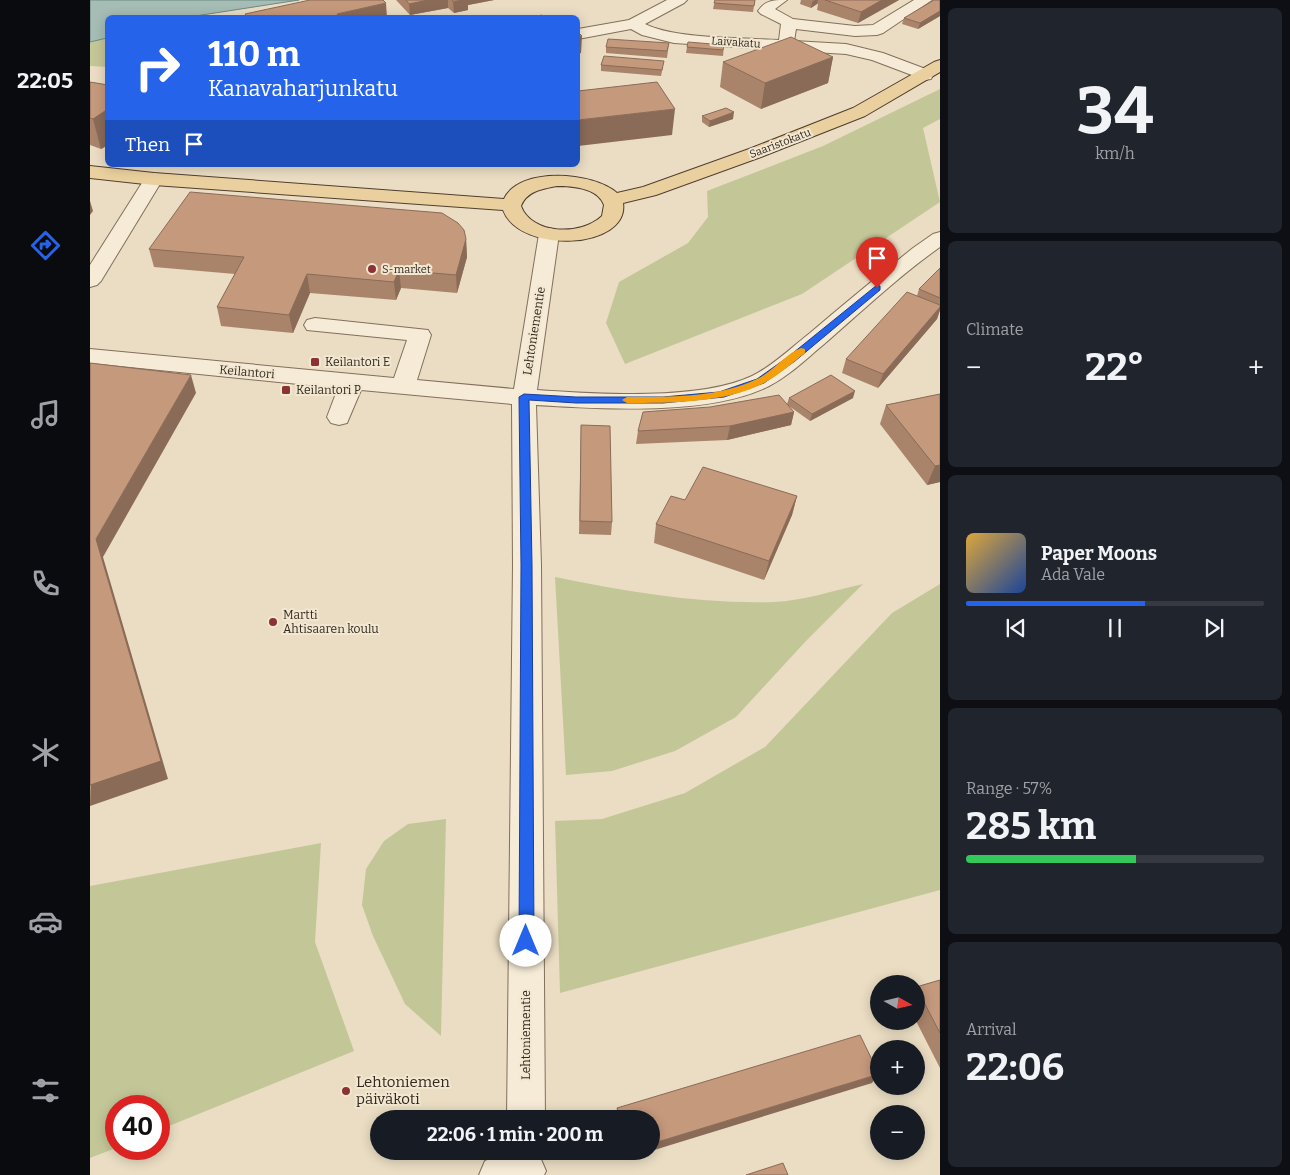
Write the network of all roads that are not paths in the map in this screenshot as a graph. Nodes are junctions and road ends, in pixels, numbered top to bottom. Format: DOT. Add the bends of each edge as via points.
graph roads {
  1 [pos="679,0"];
  2 [pos="779,0"];
  3 [pos="924,0"];
  4 [pos="633,24"];
  5 [pos="789,24"];
  6 [pos="580,34"];
  7 [pos="787,46"];
  8 [pos="932,70"];
  9 [pos="90,172"];
  10 [pos="154,179"];
  11 [pos="612,200"];
  12 [pos="511,205"];
  13 [pos="549,234"];
  14 [pos="940,238"];
  15 [pos="90,281"];
  16 [pos="315,325"];
  17 [pos="90,356"];
  18 [pos="352,381"];
  19 [pos="403,386"];
  20 [pos="524,397"];
  21 [pos="339,417"];
  22 [pos="526,1110"];
  1 -- 4 [label="street"];
  2 -- 5 [label="street" via="766,12"];
  3 -- 5 [label="street" via="877,30"];
  4 -- 6 [label="street"];
  4 -- 7 [label="street, Laivakatu" via="648,32 674,38"];
  5 -- 7 [label="street"];
  7 -- 8 [label="street, Laivakatu" via="846,49"];
  8 -- 11 [label="main road, Saaristokatu" via="850,115 649,191"];
  9 -- 10 [label="main road"];
  10 -- 12 [label="main road"];
  10 -- 15 [label="street"];
  11 -- 12 [label="main road" via="597,187 557,180 521,190"];
  11 -- 13 [label="main road" via="612,217 594,230"];
  12 -- 13 [label="main road" via="516,220"];
  13 -- 20 [label="street, Lehtoniementie"];
  14 -- 20 [label="street, Keilantori" via="761,381 720,395 663,400"];
  16 -- 19 [label="street" via="420,334"];
  17 -- 18 [label="street, Keilantori"];
  18 -- 19 [label="street, Keilantori"];
  18 -- 21 [label="street"];
  19 -- 20 [label="street, Keilantori"];
  20 -- 22 [label="street, Lehtoniementie" via="527,565"];
}
